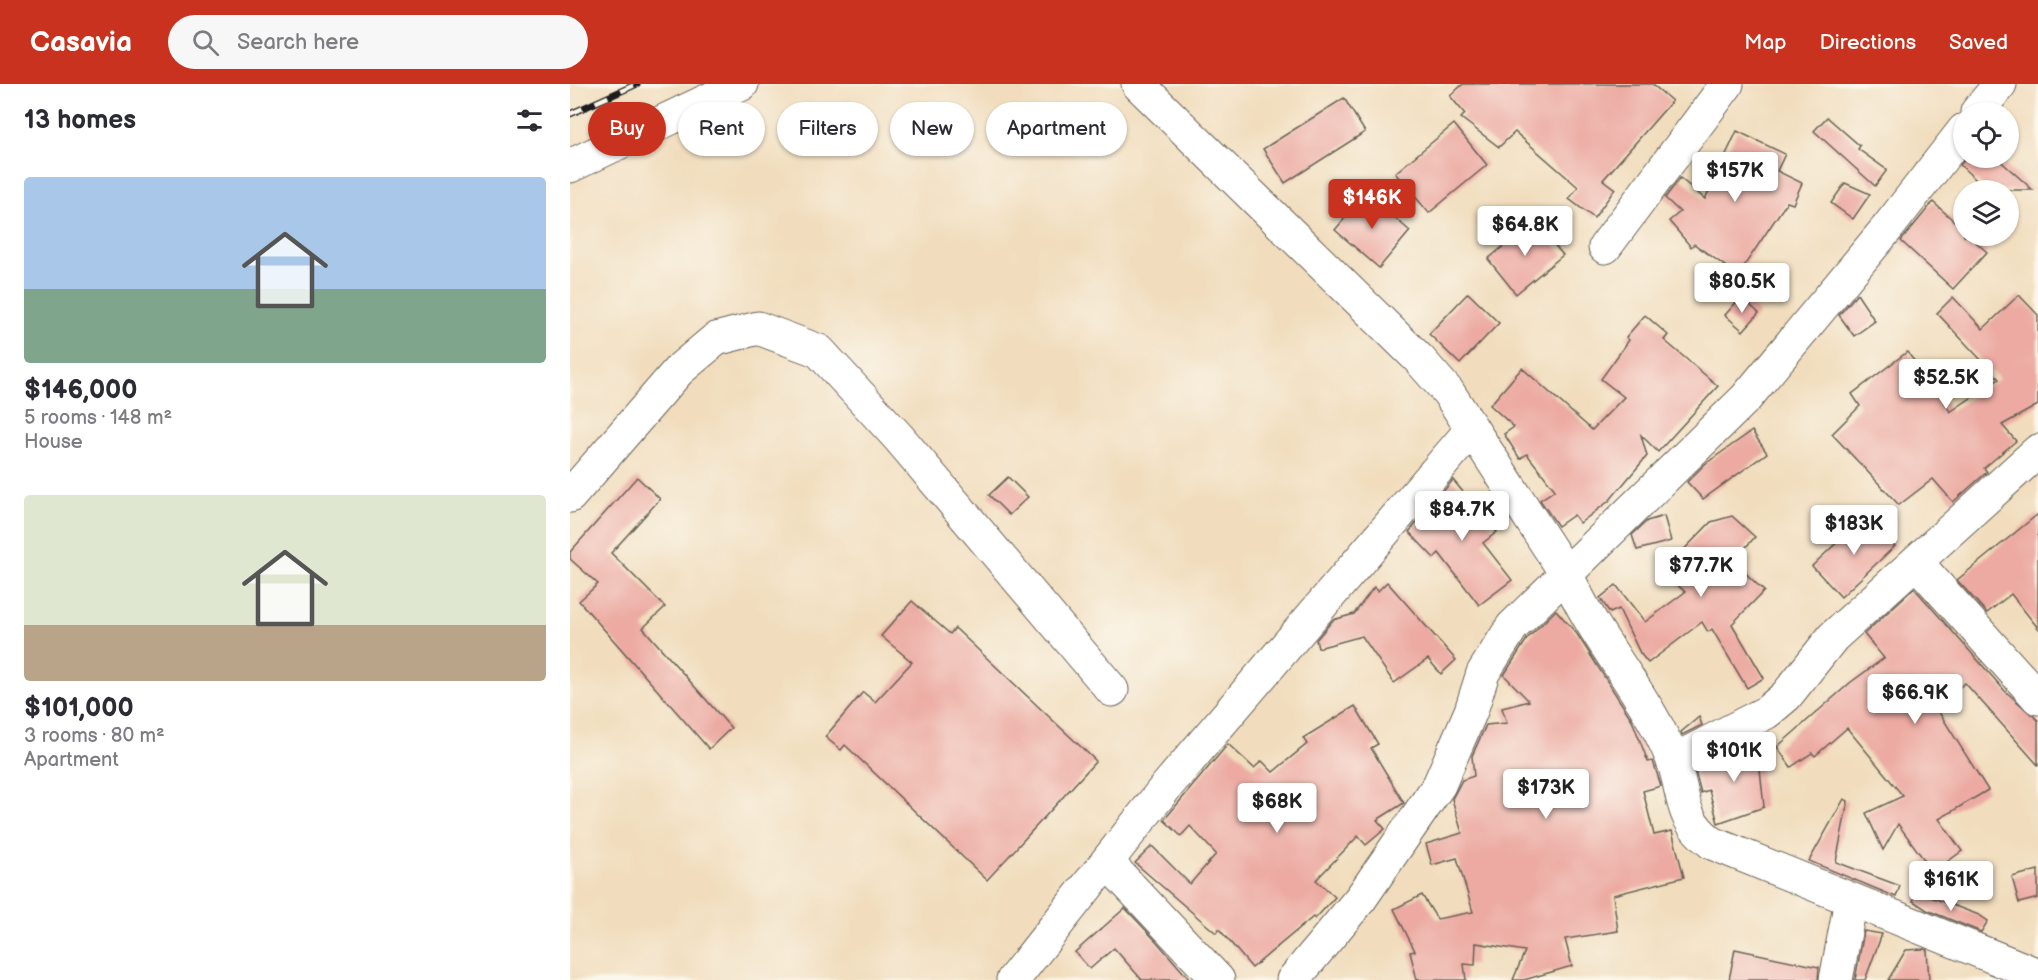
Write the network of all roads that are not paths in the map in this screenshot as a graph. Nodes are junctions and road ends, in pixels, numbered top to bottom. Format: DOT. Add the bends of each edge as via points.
graph roads {
  1 [pos="742,84"];
  2 [pos="1138,84"];
  3 [pos="2000,84"];
  4 [pos="1714,89"];
  5 [pos="1985,102"];
  6 [pos="1953,144"];
  7 [pos="570,166"];
  8 [pos="1605,247"];
  9 [pos="1472,429"];
  10 [pos="2038,451"];
  11 [pos="570,496"];
  12 [pos="1916,562"];
  13 [pos="1567,575"];
  14 [pos="1112,690"];
  15 [pos="2038,698"];
  16 [pos="1673,761"];
  17 [pos="1108,863"];
  18 [pos="1851,900"];
  19 [pos="2038,975"];
  20 [pos="1013,980"];
  21 [pos="1218,980"];
  22 [pos="1293,980"];
  23 [pos="1836,980"];
  1 -- 7 [label="street"];
  2 -- 9 [label="street" via="1419,359 1448,392"];
  3 -- 5 [label="street"];
  4 -- 8 [label="street"];
  6 -- 13 [label="street" via="1746,398"];
  9 -- 13 [label="street"];
  9 -- 17 [label="street" via="1165,788"];
  10 -- 12 [label="street"];
  11 -- 14 [label="street" via="679,370 716,339 758,328 819,351 899,438"];
  12 -- 15 [label="street"];
  12 -- 16 [label="street" via="1833,637 1786,696 1767,712"];
  13 -- 16 [label="street" via="1577,599 1639,691"];
  13 -- 22 [label="street" via="1512,627 1495,651 1439,785 1361,898"];
  16 -- 18 [label="street" via="1685,809 1695,830 1712,843"];
  17 -- 20 [label="street"];
  17 -- 21 [label="street"];
  18 -- 19 [label="street"];
  18 -- 23 [label="street"];
}
